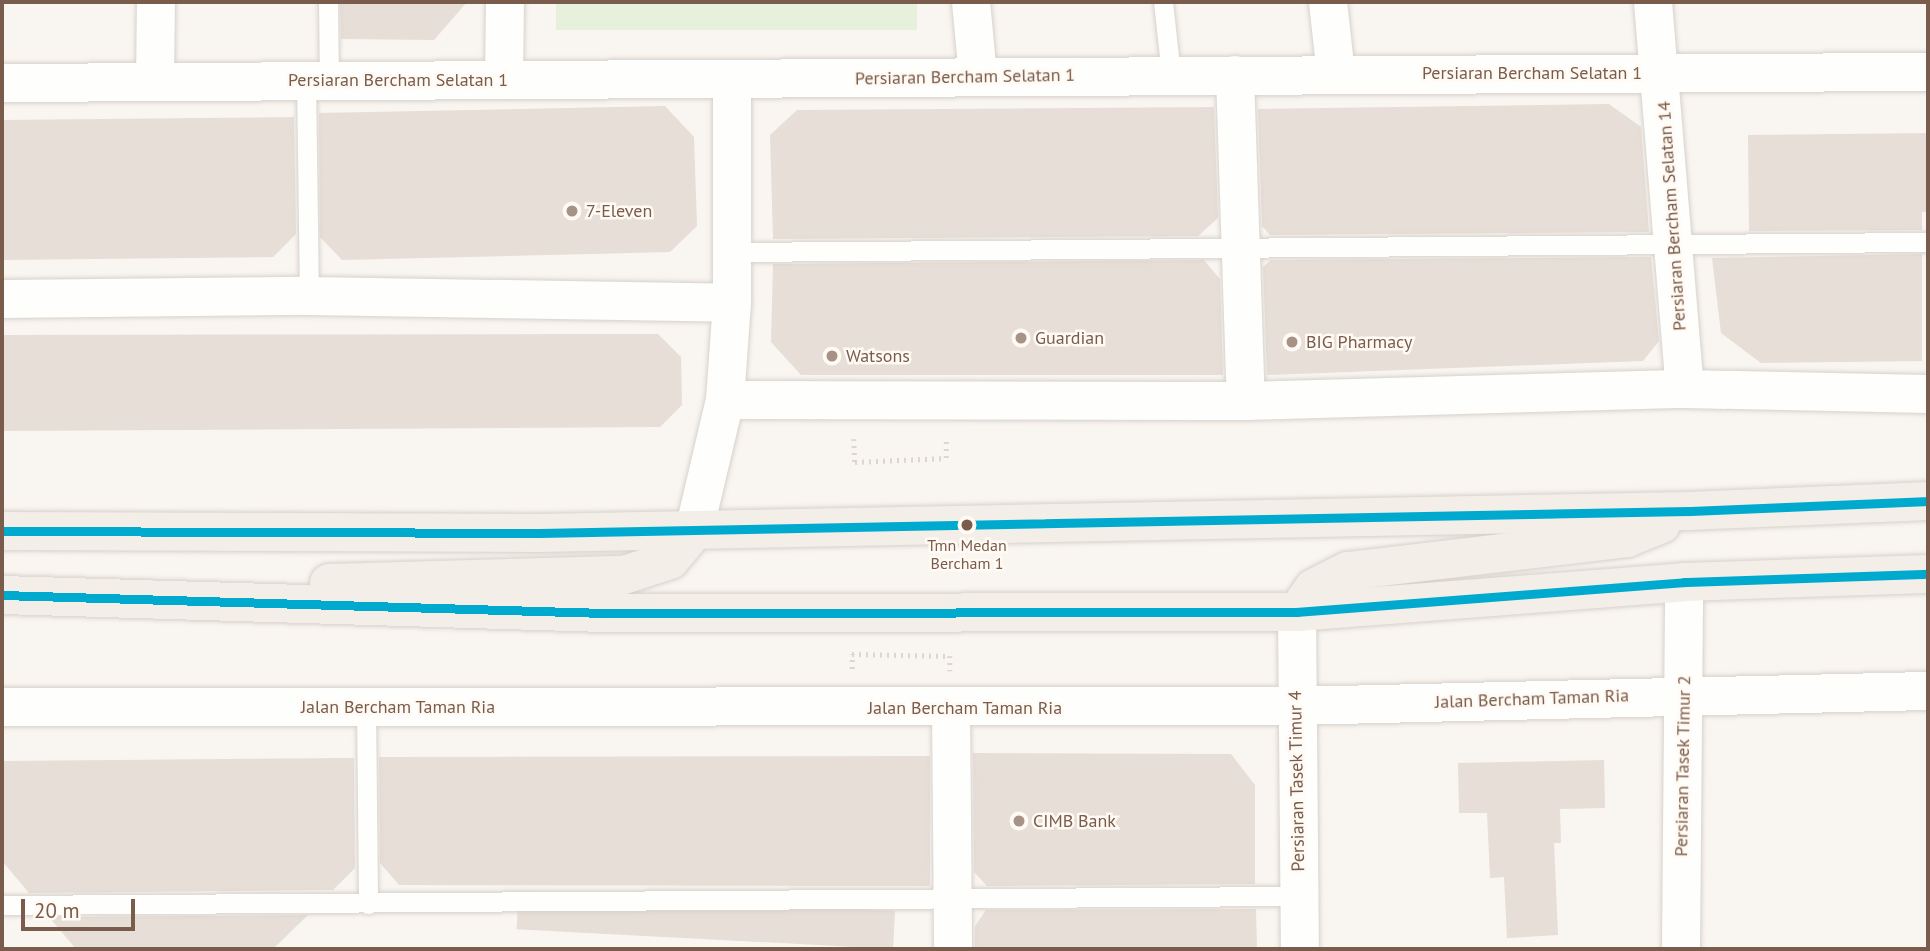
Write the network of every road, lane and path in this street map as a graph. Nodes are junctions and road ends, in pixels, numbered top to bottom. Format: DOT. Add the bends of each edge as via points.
graph roads {
  1 [pos="156,2"];
  2 [pos="328,2"];
  3 [pos="505,2"];
  4 [pos="971,2"];
  5 [pos="1163,2"];
  6 [pos="1328,2"];
  7 [pos="1653,2"];
  8 [pos="1661,72"];
  9 [pos="1928,72"];
  10 [pos="1336,74"];
  11 [pos="1171,75"];
  12 [pos="1236,75"];
  13 [pos="978,76"];
  14 [pos="505,80"];
  15 [pos="732,80"];
  16 [pos="317,81"];
  17 [pos="155,82"];
  18 [pos="2,83"];
  19 [pos="1928,242"];
  20 [pos="1674,245"];
  21 [pos="1241,249"];
  22 [pos="732,252"];
  23 [pos="309,296"];
  24 [pos="2,299"];
  25 [pos="732,303"];
  26 [pos="1685,390"];
  27 [pos="1928,394"];
  28 [pos="725,400"];
  29 [pos="1246,401"];
  30 [pos="946,458"];
  31 [pos="855,462"];
  32 [pos="1928,501"];
  33 [pos="1689,511"];
  34 [pos="2,531"];
  35 [pos="694,531"];
  36 [pos="1928,574"];
  37 [pos="1684,582"];
  38 [pos="2,595"];
  39 [pos="260,602"];
  40 [pos="1297,612"];
  41 [pos="1928,691"];
  42 [pos="1684,695"];
  43 [pos="2,706"];
  44 [pos="1295,706"];
  45 [pos="366,707"];
  46 [pos="951,708"];
  47 [pos="1299,896"];
  48 [pos="952,901"];
  49 [pos="368,904"];
  50 [pos="2,905"];
  51 [pos="953,949"];
  52 [pos="1300,949"];
  53 [pos="1681,949"];
  1 -- 17 [label="street"];
  2 -- 16 [label="lane"];
  3 -- 14 [label="street"];
  4 -- 13 [label="street"];
  5 -- 11 [label="lane"];
  6 -- 10 [label="street"];
  7 -- 8 [label="street, Persiaran Bercham Selatan 14"];
  8 -- 9 [label="street, Persiaran Bercham Selatan 1"];
  8 -- 10 [label="street, Persiaran Bercham Selatan 1"];
  8 -- 20 [label="street, Persiaran Bercham Selatan 14"];
  10 -- 12 [label="street, Persiaran Bercham Selatan 1"];
  11 -- 12 [label="street, Persiaran Bercham Selatan 1"];
  11 -- 13 [label="street, Persiaran Bercham Selatan 1"];
  12 -- 21 [label="street"];
  13 -- 15 [label="street, Persiaran Bercham Selatan 1"];
  14 -- 15 [label="street, Persiaran Bercham Selatan 1"];
  14 -- 16 [label="street, Persiaran Bercham Selatan 1"];
  15 -- 22 [label="street"];
  16 -- 17 [label="street, Persiaran Bercham Selatan 1"];
  16 -- 23 [label="lane"];
  17 -- 18 [label="street, Persiaran Bercham Selatan 1"];
  19 -- 20 [label="lane"];
  20 -- 21 [label="lane"];
  20 -- 26 [label="street, Persiaran Bercham Selatan 14"];
  21 -- 22 [label="lane"];
  21 -- 29 [label="street"];
  22 -- 25 [label="street"];
  23 -- 24 [label="street"];
  23 -- 25 [label="street"];
  25 -- 28 [label="street"];
  26 -- 27 [label="street"];
  26 -- 29 [label="street"];
  28 -- 29 [label="street"];
  28 -- 35 [label="street"];
  30 -- 31 [label="path"];
  32 -- 33 [label="main road"];
  33 -- 35 [label="main road"];
  33 -- 40 [label="main road" via="1627,538 1348,571 1314,588"];
  34 -- 35 [label="main road"];
  35 -- 39 [label="main road" via="670,560 624,575 343,579"];
  36 -- 37 [label="main road"];
  37 -- 40 [label="main road"];
  37 -- 42 [label="street, Persiaran Tasek Timur 2"];
  38 -- 39 [label="main road"];
  39 -- 40 [label="main road" via="605,613"];
  40 -- 44 [label="street, Persiaran Tasek Timur 4"];
  41 -- 42 [label="street, Jalan Bercham Taman Ria"];
  42 -- 44 [label="street, Jalan Bercham Taman Ria"];
  42 -- 53 [label="street, Persiaran Tasek Timur 2"];
  43 -- 45 [label="street, Jalan Bercham Taman Ria"];
  44 -- 46 [label="street, Jalan Bercham Taman Ria"];
  44 -- 47 [label="street, Persiaran Tasek Timur 4"];
  45 -- 46 [label="street, Jalan Bercham Taman Ria"];
  45 -- 49 [label="lane"];
  46 -- 48 [label="street"];
  47 -- 48 [label="lane"];
  47 -- 52 [label="street, Persiaran Tasek Timur 4"];
  48 -- 49 [label="lane"];
  48 -- 51 [label="street"];
  49 -- 50 [label="lane"];
}
